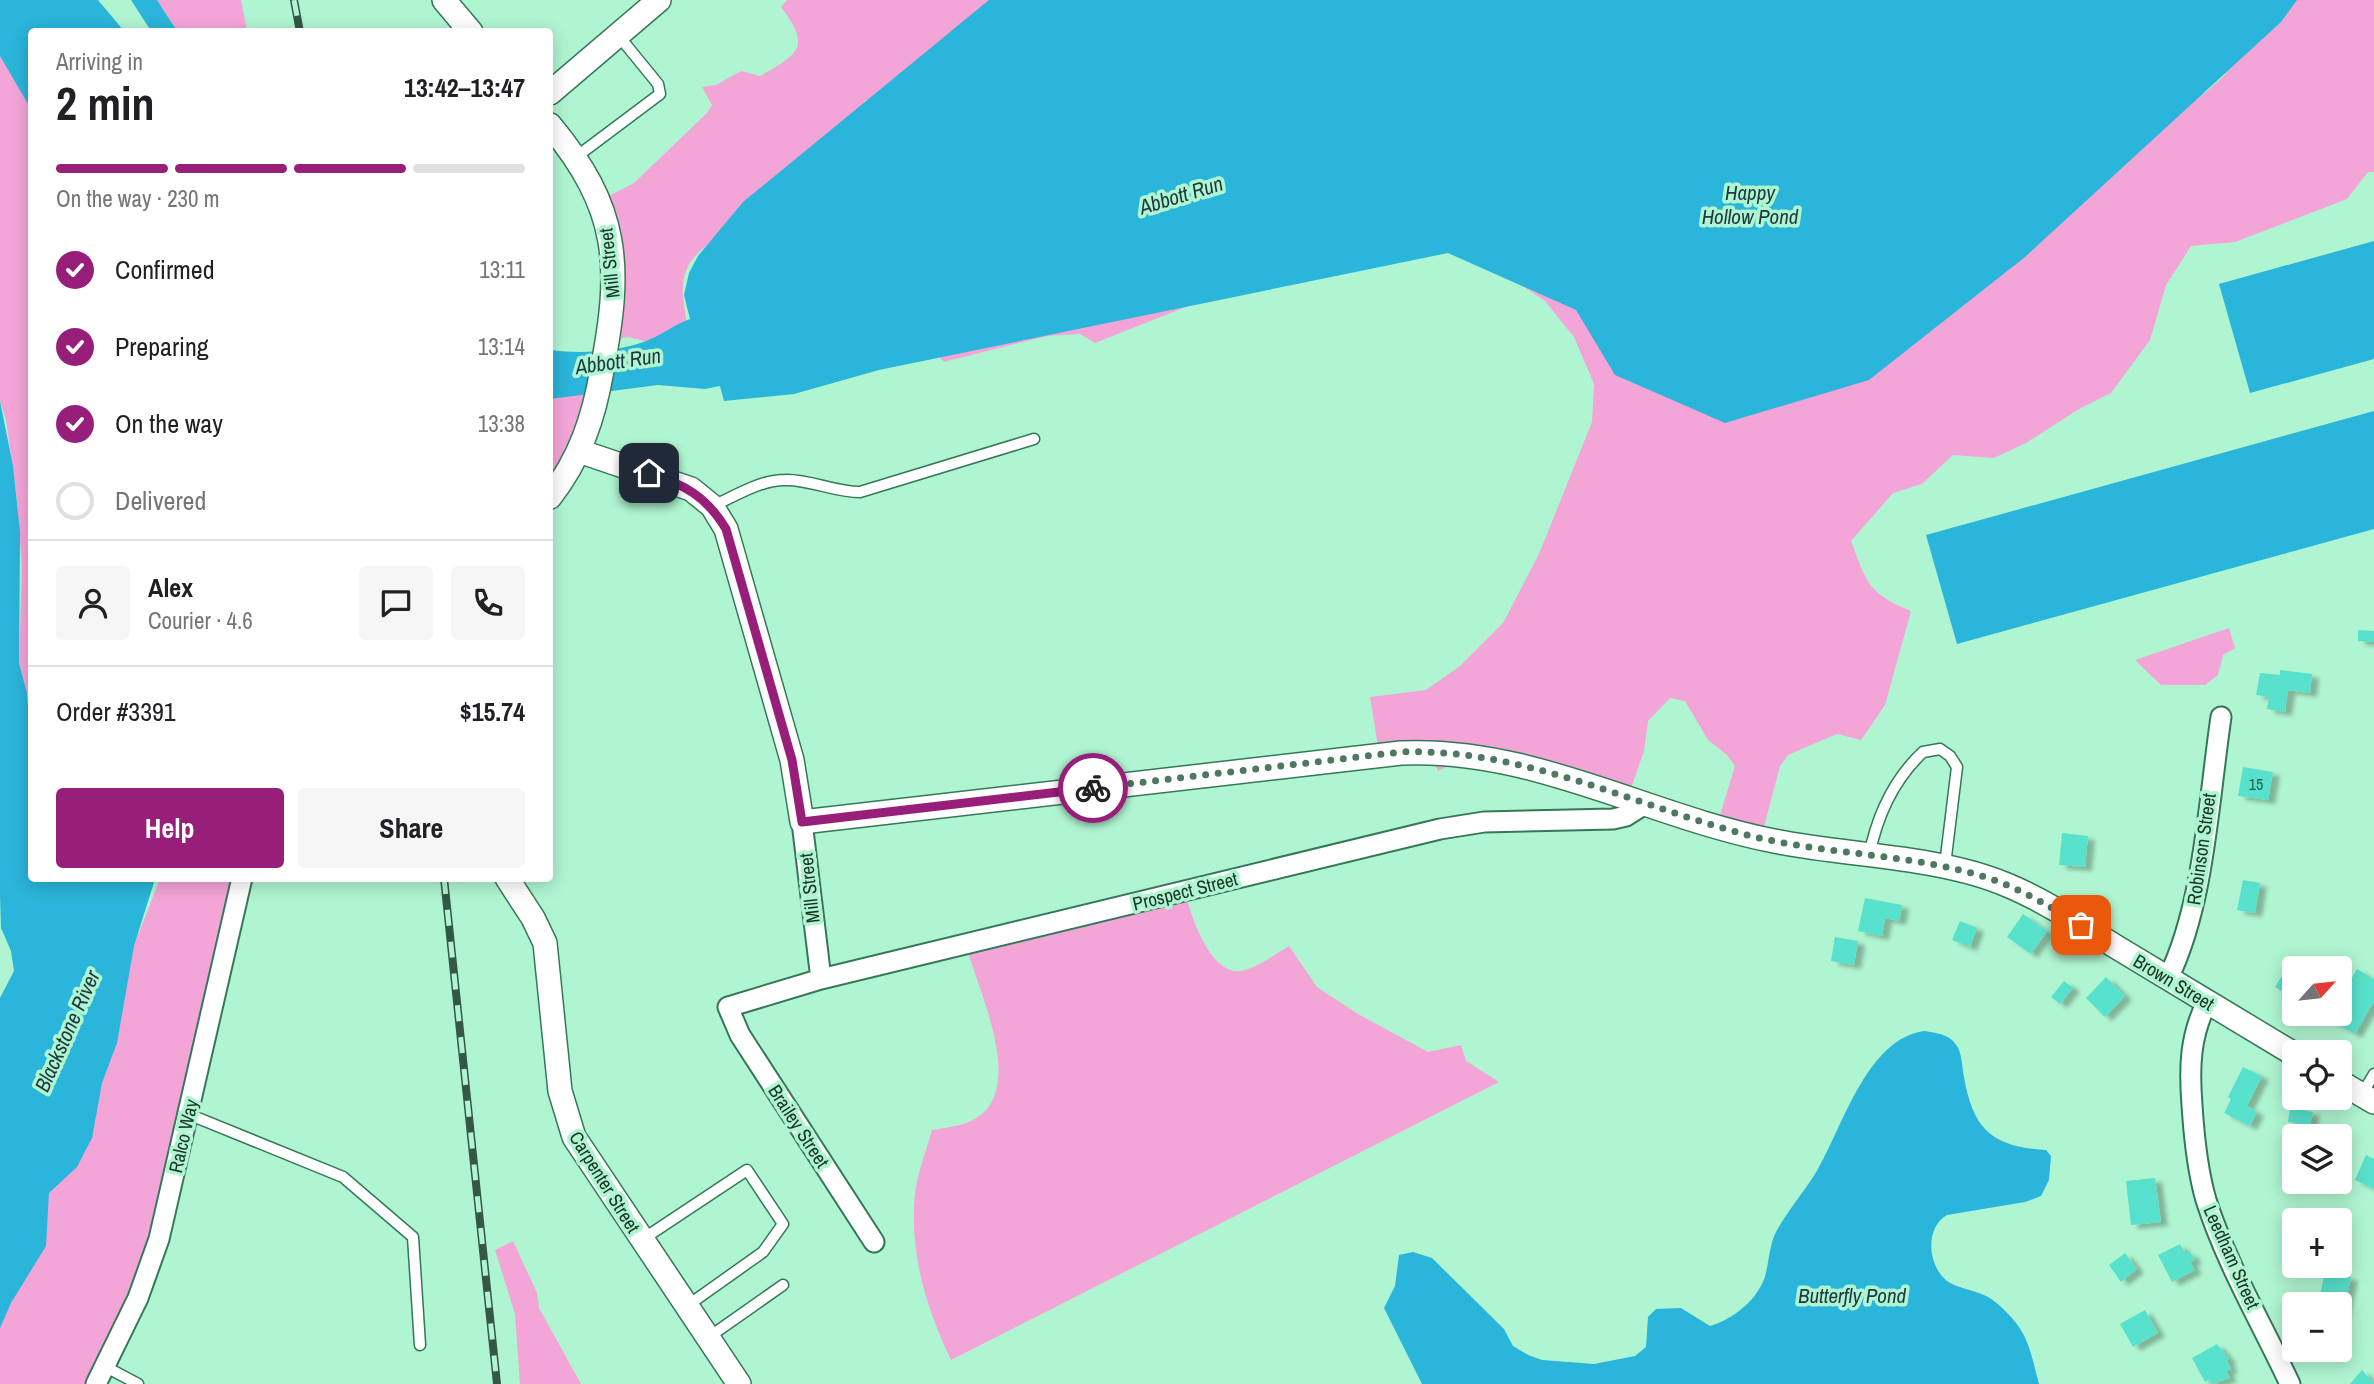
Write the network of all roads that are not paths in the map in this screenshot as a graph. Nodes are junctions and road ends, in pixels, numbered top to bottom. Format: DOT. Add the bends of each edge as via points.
graph roads {
  1 [pos="444,0"];
  2 [pos="659,0"];
  3 [pos="468,28"];
  4 [pos="618,35"];
  5 [pos="553,90"];
  6 [pos="553,129"];
  7 [pos="575,158"];
  8 [pos="1034,439"];
  9 [pos="579,451"];
  10 [pos="553,492"];
  11 [pos="712,506"];
  12 [pos="2221,717"];
  13 [pos="1646,804"];
  14 [pos="802,822"];
  15 [pos="1869,856"];
  16 [pos="1944,868"];
  17 [pos="241,882"];
  18 [pos="510,882"];
  19 [pos="2168,978"];
  20 [pos="821,979"];
  21 [pos="2207,1002"];
  22 [pos="728,1007"];
  23 [pos="2282,1047"];
  24 [pos="2374,1074"];
  25 [pos="2352,1089"];
  26 [pos="2368,1098"];
  27 [pos="188,1114"];
  28 [pos="642,1240"];
  29 [pos="874,1242"];
  30 [pos="783,1285"];
  31 [pos="687,1306"];
  32 [pos="708,1338"];
  33 [pos="420,1345"];
  34 [pos="101,1375"];
  35 [pos="138,1384"];
  36 [pos="739,1384"];
  37 [pos="2290,1384"];
  1 -- 3 [label="street"];
  2 -- 4 [label="street"];
  4 -- 5 [label="street"];
  4 -- 7 [label="lane" via="660,94"];
  6 -- 7 [label="street, Mill Street"];
  7 -- 9 [label="street, Mill Street" via="596,192 614,276 612,321 596,405"];
  8 -- 11 [label="lane" via="860,492 785,480"];
  9 -- 10 [label="street"];
  9 -- 11 [label="street, Mill Street" via="672,481"];
  11 -- 14 [label="street, Mill Street" via="734,548 792,760"];
  12 -- 19 [label="street, Robinson Street" via="2192,915"];
  13 -- 14 [label="street, Brown Street" via="1520,764 1429,751"];
  13 -- 15 [label="street, Brown Street" via="1773,841"];
  13 -- 20 [label="street, Prospect Street" via="1613,818 1440,828"];
  14 -- 20 [label="street, Mill Street"];
  15 -- 16 [label="street, Brown Street"];
  15 -- 16 [label="lane" via="1875,824 1895,785 1923,752 1940,749 1957,767"];
  16 -- 19 [label="street, Brown Street" via="2024,893"];
  17 -- 27 [label="street, Ralco Way"];
  18 -- 28 [label="street, Carpenter Street" via="545,943 560,1091 568,1123"];
  19 -- 21 [label="street, Brown Street"];
  20 -- 22 [label="street, Prospect Street"];
  21 -- 23 [label="street, Brown Street"];
  21 -- 37 [label="street, Leedham Street" via="2190,1056 2200,1176 2220,1236"];
  22 -- 29 [label="street, Brailey Street" via="740,1035"];
  24 -- 26 [label="lane"];
  25 -- 26 [label="street"];
  27 -- 33 [label="lane" via="343,1177 413,1237"];
  27 -- 34 [label="street, Ralco Way" via="153,1259"];
  28 -- 31 [label="street, Carpenter Street"];
  28 -- 31 [label="lane" via="747,1170 783,1224 763,1252"];
  30 -- 32 [label="lane"];
  31 -- 32 [label="street, Carpenter Street"];
  32 -- 36 [label="street, Carpenter Street"];
  34 -- 35 [label="lane"];
}
